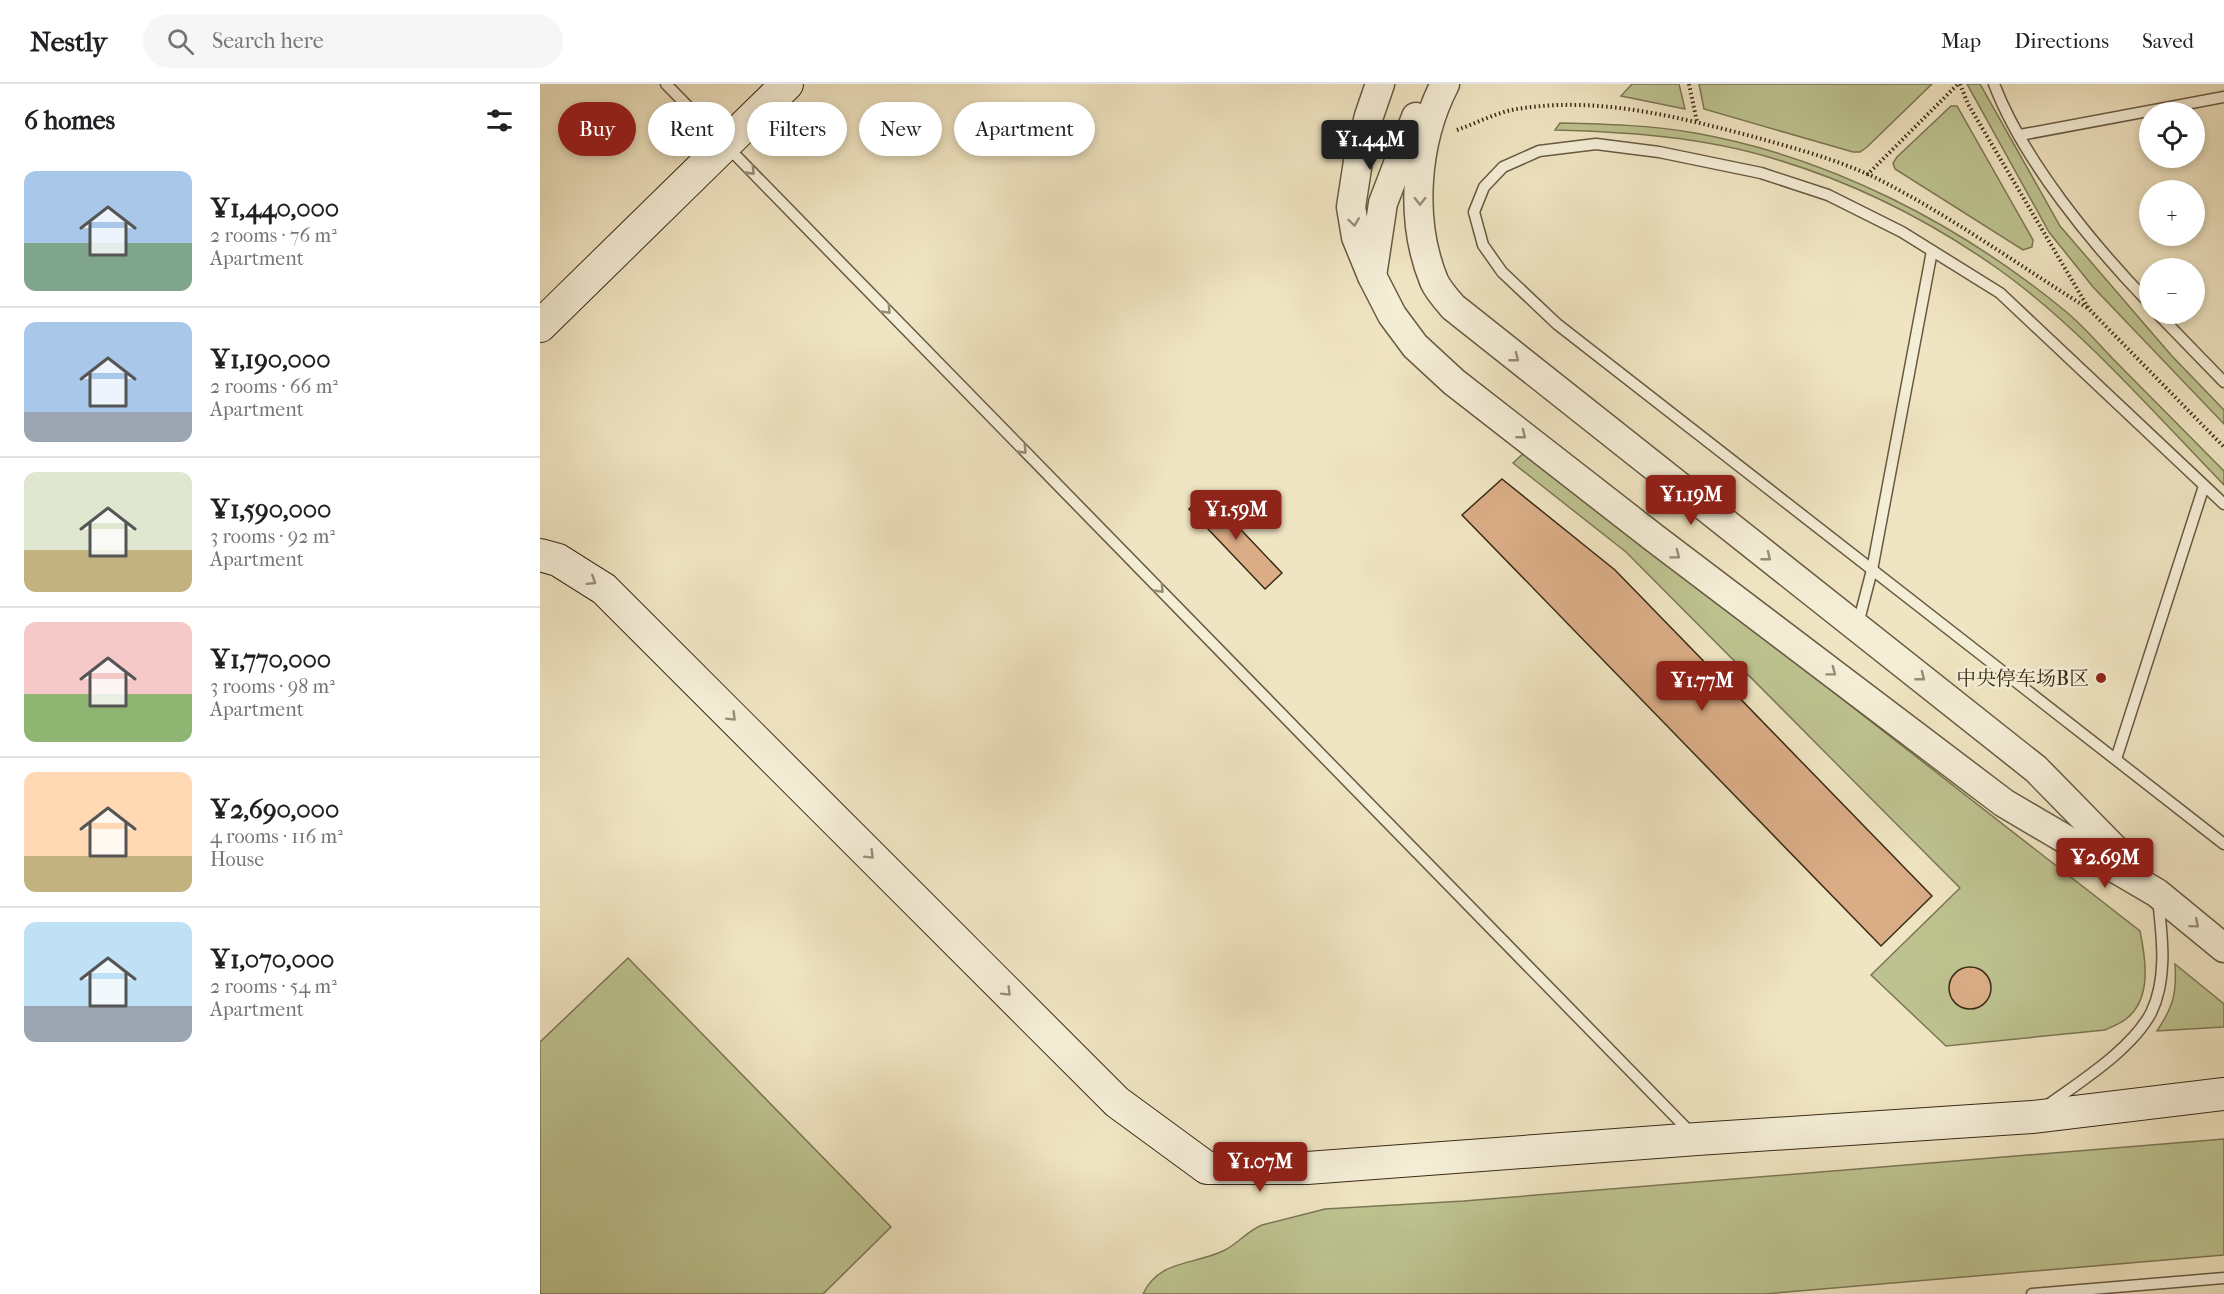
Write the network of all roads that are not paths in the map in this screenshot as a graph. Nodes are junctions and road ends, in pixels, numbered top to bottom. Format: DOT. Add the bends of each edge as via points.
graph roads {
  1 [pos="666,84"];
  2 [pos="787,84"];
  3 [pos="1380,84"];
  4 [pos="1429,84"];
  5 [pos="1445,84"];
  6 [pos="1994,84"];
  7 [pos="2224,97"];
  8 [pos="683,102"];
  9 [pos="735,135"];
  10 [pos="2020,135"];
  11 [pos="735,155"];
  12 [pos="714,156"];
  13 [pos="1932,250"];
  14 [pos="1372,276"];
  15 [pos="2139,291"];
  16 [pos="2168,324"];
  17 [pos="540,326"];
  18 [pos="2224,382"];
  19 [pos="2204,486"];
  20 [pos="2224,504"];
  21 [pos="540,555"];
  22 [pos="1872,570"];
  23 [pos="1857,627"];
  24 [pos="2116,759"];
  25 [pos="2224,844"];
  26 [pos="2157,893"];
  27 [pos="2224,948"];
  28 [pos="2224,1094"];
  29 [pos="2032,1117"];
  30 [pos="1698,1139"];
  31 [pos="2224,1278"];
  32 [pos="2032,1294"];
  1 -- 8 [label="lane"];
  2 -- 9 [label="main road"];
  3 -- 14 [label="street, one-way" via="1368,116 1351,207 1356,237"];
  4 -- 14 [label="street" via="1383,203"];
  5 -- 23 [label="street, one-way" via="1423,141 1421,238 1435,283 1453,307"];
  6 -- 10 [label="lane"];
  7 -- 10 [label="lane"];
  10 -- 15 [label="lane" via="2078,222"];
  11 -- 30 [label="lane, one-way"];
  12 -- 17 [label="main road"];
  13 -- 19 [label="lane" via="2000,293"];
  13 -- 22 [label="lane"];
  13 -- 22 [label="lane" via="1828,195 1761,173 1659,152 1596,144 1539,151 1503,167 1484,187 1474,212 1483,245 1502,273 1557,324"];
  14 -- 26 [label="street, one-way" via="1392,315 1415,346 1454,382 2004,802"];
  16 -- 18 [label="lane"];
  19 -- 20 [label="lane"];
  19 -- 24 [label="lane"];
  21 -- 30 [label="main road, one-way" via="558,560 604,589 1117,1102 1207,1168 1307,1168"];
  22 -- 23 [label="lane"];
  22 -- 24 [label="lane"];
  23 -- 26 [label="street, one-way" via="2037,769"];
  24 -- 25 [label="lane"];
  26 -- 27 [label="street, one-way"];
  26 -- 29 [label="lane" via="2163,945 2161,978 2151,1013 2110,1058"];
  28 -- 29 [label="main road"];
  29 -- 30 [label="main road"];
  31 -- 32 [label="lane"];
}
